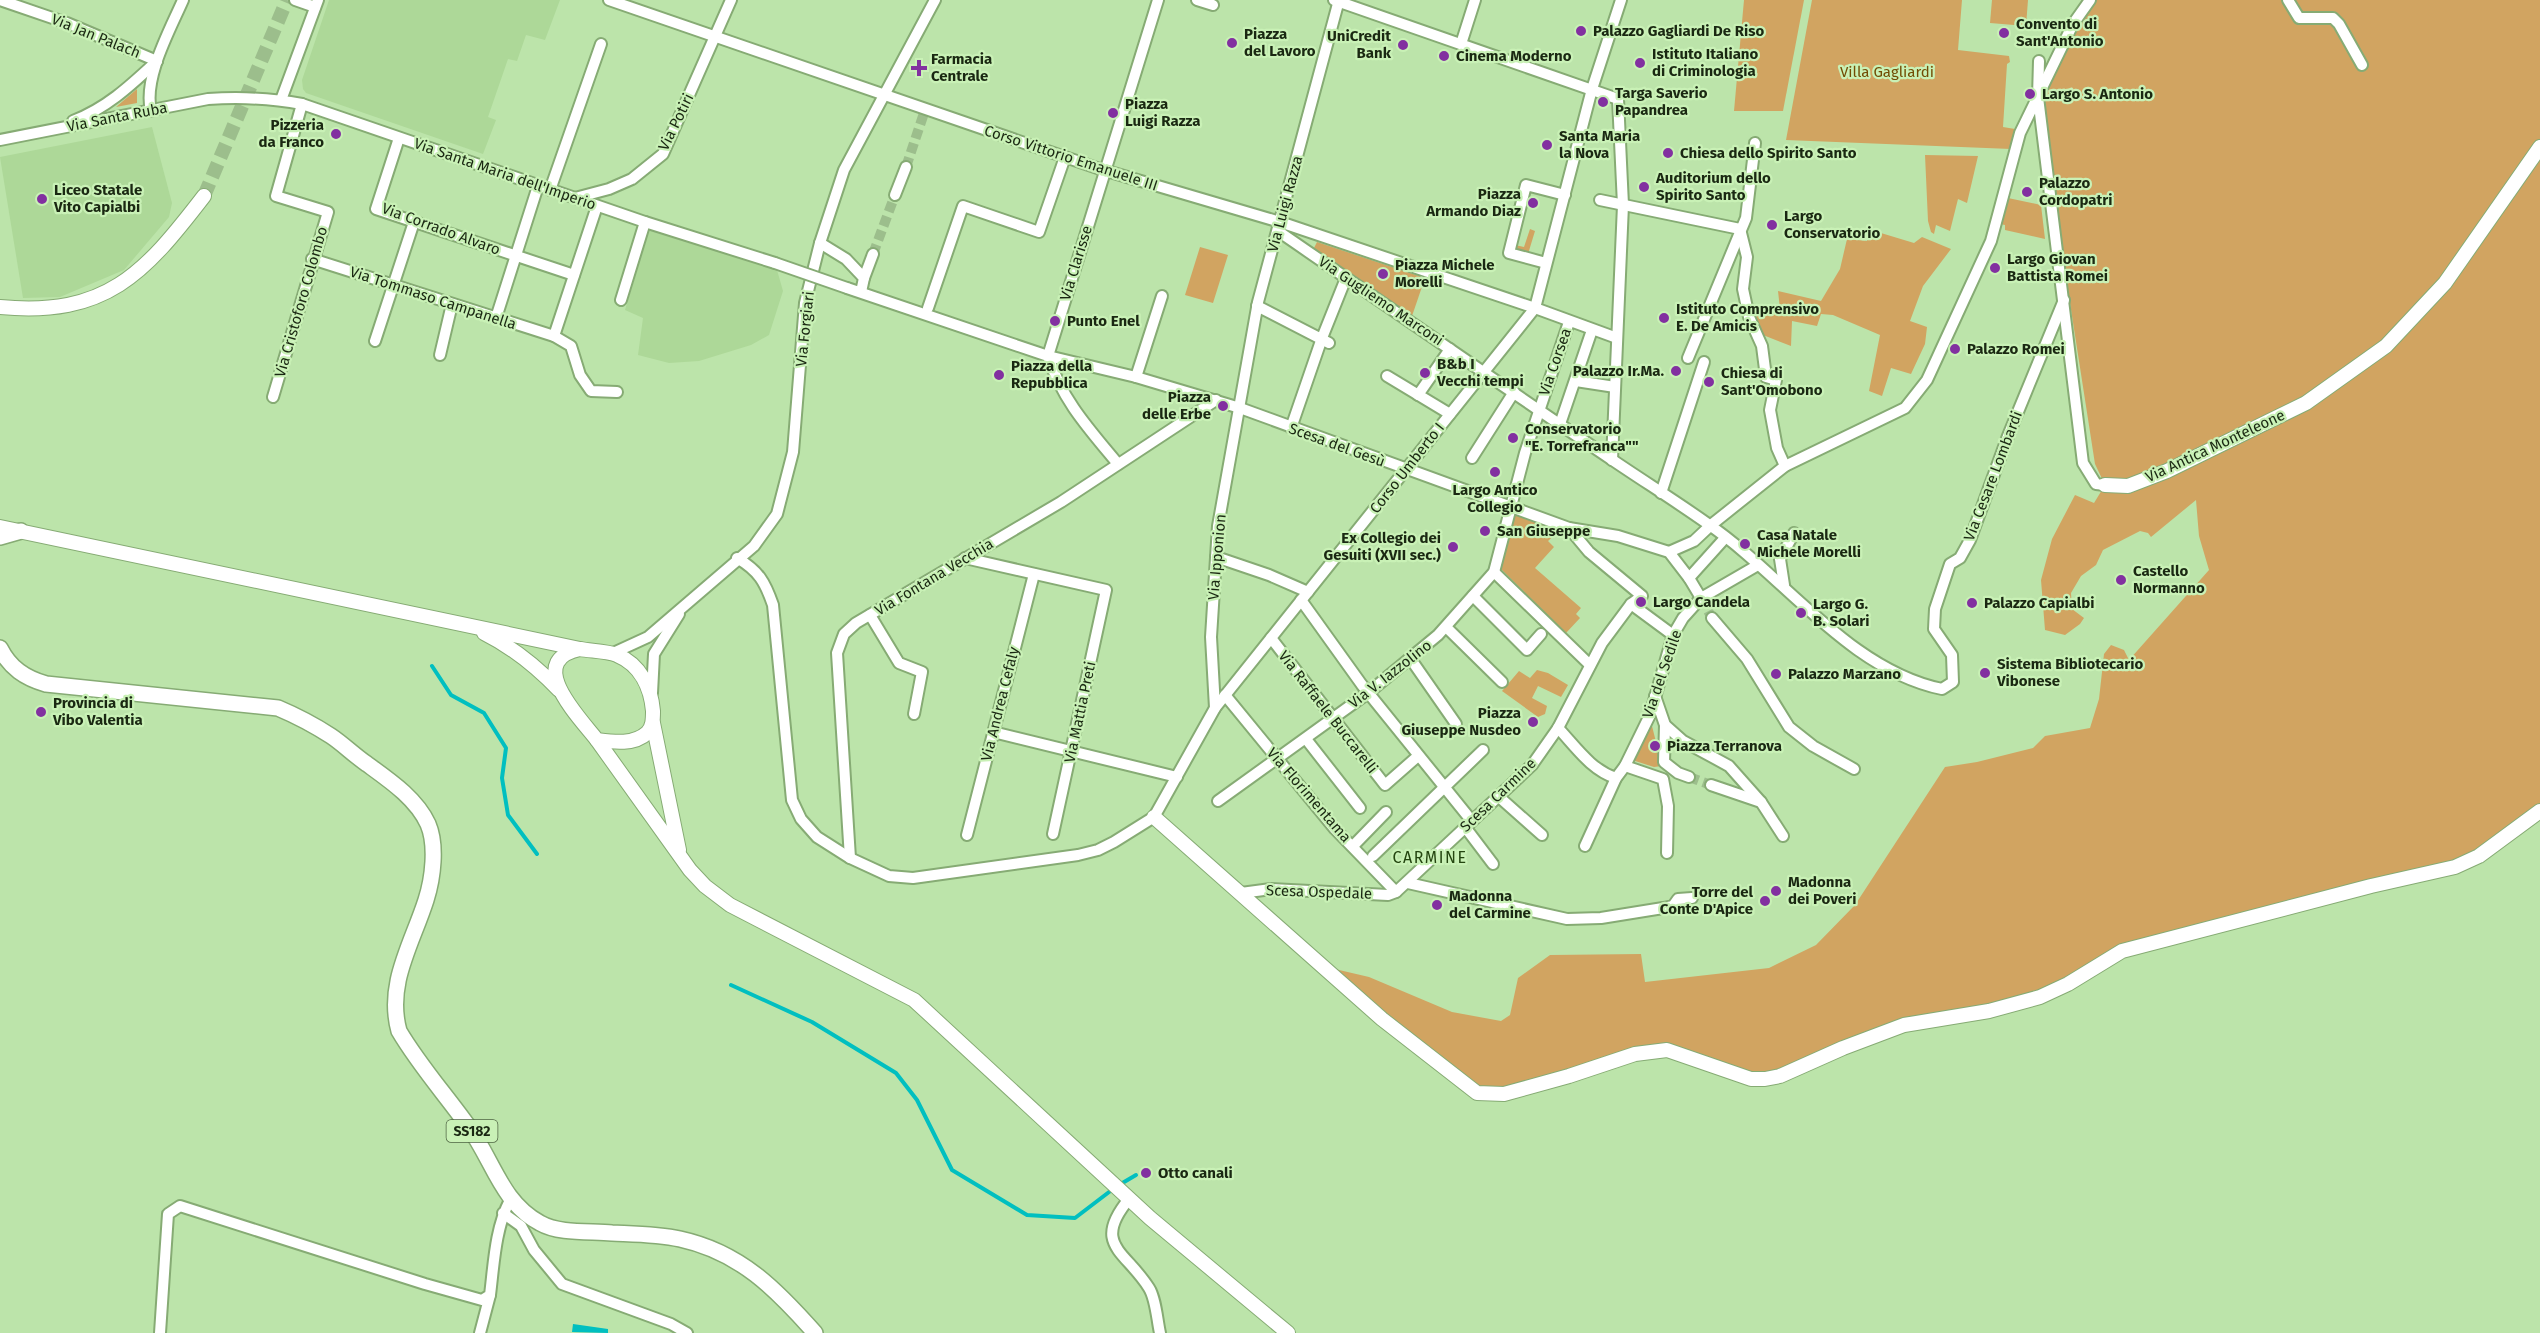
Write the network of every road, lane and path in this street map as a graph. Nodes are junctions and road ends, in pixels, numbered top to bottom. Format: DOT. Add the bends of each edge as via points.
graph roads {
  1 [pos="0,0"];
  2 [pos="183,0"];
  3 [pos="295,0"];
  4 [pos="609,0"];
  5 [pos="731,0"];
  6 [pos="935,0"];
  7 [pos="1158,0"];
  8 [pos="1197,0"];
  9 [pos="1475,0"];
  10 [pos="1621,0"];
  11 [pos="2090,0"];
  12 [pos="2288,0"];
  13 [pos="1337,1"];
  14 [pos="24,4"];
  15 [pos="316,4"];
  16 [pos="1213,5"];
  17 [pos="716,38"];
  18 [pos="601,44"];
  19 [pos="1461,44"];
  20 [pos="157,61"];
  21 [pos="2039,61"];
  22 [pos="2362,64"];
  23 [pos="1592,89"];
  24 [pos="884,96"];
  25 [pos="234,97"];
  26 [pos="2038,97"];
  27 [pos="282,100"];
  28 [pos="302,105"];
  29 [pos="151,111"];
  30 [pos="53,129"];
  31 [pos="399,138"];
  32 [pos="0,140"];
  33 [pos="1755,142"];
  34 [pos="2540,147"];
  35 [pos="1065,157"];
  36 [pos="906,167"];
  37 [pos="1105,170"];
  38 [pos="538,186"];
  39 [pos="550,189"];
  40 [pos="895,195"];
  41 [pos="1564,195"];
  42 [pos="204,196"];
  43 [pos="575,198"];
  44 [pos="1600,200"];
  45 [pos="1623,205"];
  46 [pos="597,206"];
  47 [pos="414,222"];
  48 [pos="645,222"];
  49 [pos="1279,226"];
  50 [pos="1740,229"];
  51 [pos="820,243"];
  52 [pos="873,254"];
  53 [pos="516,256"];
  54 [pos="312,259"];
  55 [pos="1546,263"];
  56 [pos="574,275"];
  57 [pos="864,278"];
  58 [pos="1346,278"];
  59 [pos="394,285"];
  60 [pos="861,292"];
  61 [pos="1162,296"];
  62 [pos="621,300"];
  63 [pos="2064,300"];
  64 [pos="452,304"];
  65 [pos="1257,306"];
  66 [pos="0,307"];
  67 [pos="928,308"];
  68 [pos="1535,308"];
  69 [pos="496,318"];
  70 [pos="1569,322"];
  71 [pos="1592,330"];
  72 [pos="554,336"];
  73 [pos="1617,338"];
  74 [pos="1325,340"];
  75 [pos="375,341"];
  76 [pos="1450,349"];
  77 [pos="440,355"];
  78 [pos="1048,356"];
  79 [pos="1688,358"];
  80 [pos="1704,362"];
  81 [pos="1484,372"];
  82 [pos="1387,376"];
  83 [pos="1136,377"];
  84 [pos="1576,381"];
  85 [pos="1615,387"];
  86 [pos="617,392"];
  87 [pos="1514,392"];
  88 [pos="1418,395"];
  89 [pos="273,397"];
  90 [pos="1216,400"];
  91 [pos="1240,408"];
  92 [pos="1539,410"];
  93 [pos="1450,414"];
  94 [pos="1560,423"];
  95 [pos="1291,428"];
  96 [pos="1472,458"];
  97 [pos="1612,460"];
  98 [pos="1118,464"];
  99 [pos="1785,466"];
  100 [pos="1406,470"];
  101 [pos="2105,485"];
  102 [pos="1661,493"];
  103 [pos="1510,507"];
  104 [pos="1710,525"];
  105 [pos="0,527"];
  106 [pos="1569,528"];
  107 [pos="21,531"];
  108 [pos="1794,533"];
  109 [pos="0,537"];
  110 [pos="1725,538"];
  111 [pos="1669,552"];
  112 [pos="1216,557"];
  113 [pos="737,558"];
  114 [pos="965,558"];
  115 [pos="1758,565"];
  116 [pos="1494,572"];
  117 [pos="1034,574"];
  118 [pos="1689,578"];
  119 [pos="1784,585"];
  120 [pos="1305,596"];
  121 [pos="1473,596"];
  122 [pos="1701,598"];
  123 [pos="687,602"];
  124 [pos="1631,604"];
  125 [pos="870,615"];
  126 [pos="1712,618"];
  127 [pos="466,624"];
  128 [pos="1446,627"];
  129 [pos="1541,634"];
  130 [pos="1673,634"];
  131 [pos="1271,638"];
  132 [pos="0,648"];
  133 [pos="580,649"];
  134 [pos="611,654"];
  135 [pos="1410,658"];
  136 [pos="1590,665"];
  137 [pos="1502,682"];
  138 [pos="1953,682"];
  139 [pos="560,692"];
  140 [pos="652,693"];
  141 [pos="1368,693"];
  142 [pos="1225,696"];
  143 [pos="1655,696"];
  144 [pos="1215,708"];
  145 [pos="914,714"];
  146 [pos="1334,718"];
  147 [pos="653,723"];
  148 [pos="1456,724"];
  149 [pos="1665,725"];
  150 [pos="1558,728"];
  151 [pos="993,732"];
  152 [pos="1306,739"];
  153 [pos="597,740"];
  154 [pos="1483,750"];
  155 [pos="1072,751"];
  156 [pos="1418,756"];
  157 [pos="1278,759"];
  158 [pos="1625,766"];
  159 [pos="1854,769"];
  160 [pos="1177,777"];
  161 [pos="1689,777"];
  162 [pos="1616,778"];
  163 [pos="1711,785"];
  164 [pos="1443,788"];
  165 [pos="1498,796"];
  166 [pos="1218,801"];
  167 [pos="1761,802"];
  168 [pos="1360,808"];
  169 [pos="2540,811"];
  170 [pos="1386,812"];
  171 [pos="1154,817"];
  172 [pos="1468,824"];
  173 [pos="1053,834"];
  174 [pos="967,835"];
  175 [pos="1542,835"];
  176 [pos="1782,836"];
  177 [pos="1353,846"];
  178 [pos="1585,846"];
  179 [pos="679,852"];
  180 [pos="1667,853"];
  181 [pos="1373,856"];
  182 [pos="850,858"];
  183 [pos="1493,864"];
  184 [pos="1408,883"];
  185 [pos="1396,892"];
  186 [pos="1241,893"];
  187 [pos="1692,898"];
  188 [pos="1130,1199"];
  189 [pos="507,1207"];
  190 [pos="490,1295"];
  191 [pos="160,1333"];
  192 [pos="480,1333"];
  193 [pos="687,1333"];
  194 [pos="815,1333"];
  195 [pos="1160,1333"];
  196 [pos="1288,1333"];
  1 -- 14 [label="street, Via Jan Palach"];
  2 -- 20 [label="street"];
  3 -- 15 [label="street"];
  4 -- 17 [label="street, Corso Vittorio Emanuele III"];
  5 -- 17 [label="street, Via Potiri"];
  6 -- 24 [label="street, Via Forgiari"];
  7 -- 37 [label="street, Via Clarisse"];
  8 -- 16 [label="street"];
  9 -- 19 [label="street"];
  10 -- 23 [label="street, Corso Umberto I"];
  11 -- 26 [label="street" via="2073,24"];
  12 -- 22 [label="street" via="2299,18 2333,18"];
  13 -- 19 [label="street"];
  13 -- 49 [label="street, Via Luigi Razza"];
  14 -- 20 [label="street, Via Jan Palach"];
  15 -- 27 [label="street"];
  17 -- 24 [label="street, Corso Vittorio Emanuele III"];
  17 -- 43 [label="street, Via Potiri" via="663,154 632,179"];
  18 -- 39 [label="street"];
  19 -- 23 [label="street"];
  20 -- 29 [label="street" via="150,90"];
  20 -- 30 [label="street" via="103,107"];
  21 -- 26 [label="street, Via Antica Monteleone"];
  23 -- 41 [label="street, Corso Umberto I"];
  23 -- 45 [label="street" via="1618,99"];
  24 -- 35 [label="street, Corso Vittorio Emanuele III"];
  24 -- 51 [label="street, Via Forgiari" via="844,170"];
  25 -- 27 [label="street, Via Santa Maria dell'Imperio"];
  25 -- 29 [label="street, Via Santa Ruba"];
  26 -- 63 [label="street, Via Antica Monteleone"];
  26 -- 99 [label="street" via="2020,133 1991,241 1927,380 1905,408"];
  27 -- 28 [label="street, Via Santa Maria dell'Imperio"];
  28 -- 31 [label="street, Via Santa Maria dell'Imperio"];
  28 -- 54 [label="street, Via Cristoforo Colombo" via="276,196 328,212"];
  29 -- 30 [label="street, Via Santa Ruba"];
  30 -- 32 [label="street, Via Santa Ruba"];
  31 -- 38 [label="street, Via Santa Maria dell'Imperio"];
  31 -- 47 [label="street, Via Corrado Alvaro" via="376,209"];
  33 -- 50 [label="street" via="1746,218"];
  34 -- 101 [label="street, Via Antica Monteleone" via="2445,283 2386,346 2306,403 2167,471 2128,486"];
  35 -- 37 [label="street, Corso Vittorio Emanuele III"];
  35 -- 67 [label="street" via="1039,232 963,206"];
  36 -- 40 [label="street"];
  37 -- 49 [label="street, Corso Vittorio Emanuele III"];
  37 -- 78 [label="street, Via Clarisse"];
  38 -- 39 [label="street, Via Santa Maria dell'Imperio"];
  38 -- 53 [label="street"];
  39 -- 43 [label="street, Via Santa Maria dell'Imperio"];
  41 -- 55 [label="street, Corso Umberto I"];
  41 -- 55 [label="street" via="1526,185 1509,253"];
  42 -- 66 [label="street" via="155,256 99,297 61,307"];
  43 -- 46 [label="street, Via Santa Maria dell'Imperio"];
  44 -- 45 [label="street"];
  45 -- 50 [label="street"];
  45 -- 73 [label="street"];
  46 -- 48 [label="street, Via Santa Maria dell'Imperio"];
  46 -- 56 [label="street"];
  47 -- 53 [label="street, Via Corrado Alvaro"];
  47 -- 59 [label="street"];
  48 -- 60 [label="street, Via Santa Maria dell'Imperio, bridge"];
  48 -- 62 [label="street"];
  49 -- 58 [label="street, Via Gugliemo Marconi"];
  49 -- 65 [label="street, Via Luigi Razza"];
  49 -- 68 [label="street, Corso Vittorio Emanuele III"];
  50 -- 79 [label="street"];
  50 -- 99 [label="street" via="1747,257 1743,290 1771,378 1770,410 1777,448"];
  51 -- 57 [label="street" via="846,259"];
  51 -- 113 [label="street, Via Forgiari" via="805,303 793,452 783,494 777,514 765,531 754,546"];
  52 -- 57 [label="street"];
  53 -- 56 [label="street, Via Corrado Alvaro"];
  53 -- 69 [label="street"];
  54 -- 59 [label="street, Via Tommaso Campanella"];
  54 -- 89 [label="street, Via Cristoforo Colombo"];
  55 -- 68 [label="street, Corso Umberto I"];
  56 -- 72 [label="street"];
  57 -- 60 [label="street"];
  58 -- 74 [label="street"];
  58 -- 76 [label="street, Via Gugliemo Marconi"];
  59 -- 64 [label="street, Via Tommaso Campanella"];
  59 -- 75 [label="street"];
  60 -- 78 [label="street, Via Santa Maria dell'Imperio"];
  61 -- 83 [label="street"];
  63 -- 101 [label="street, Via Antica Monteleone" via="2083,463 2096,484"];
  63 -- 138 [label="street, Via Cesare Lombardi" via="1970,540 1960,558 1950,564 1935,609 1934,629 1952,655"];
  64 -- 69 [label="street, Via Tommaso Campanella"];
  64 -- 77 [label="street"];
  65 -- 74 [label="street"];
  65 -- 91 [label="street, Via Luigi Razza"];
  68 -- 70 [label="street, Corso Vittorio Emanuele III"];
  68 -- 81 [label="street, Corso Umberto I"];
  69 -- 72 [label="street, Via Tommaso Campanella"];
  70 -- 71 [label="street, Corso Vittorio Emanuele III"];
  70 -- 92 [label="street, Via Corsea"];
  71 -- 73 [label="street, Corso Vittorio Emanuele III"];
  71 -- 84 [label="street"];
  72 -- 86 [label="street" via="571,346 580,375 591,391"];
  73 -- 85 [label="street"];
  74 -- 95 [label="street"];
  76 -- 81 [label="street, Via Gugliemo Marconi"];
  76 -- 88 [label="street"];
  78 -- 83 [label="street, Scesa del Gesù"];
  78 -- 98 [label="street" via="1056,382"];
  80 -- 102 [label="street"];
  81 -- 87 [label="street, Via Gugliemo Marconi"];
  81 -- 93 [label="street, Corso Umberto I"];
  82 -- 88 [label="street"];
  83 -- 90 [label="street, Scesa del Gesù"];
  84 -- 85 [label="street"];
  84 -- 94 [label="street"];
  85 -- 97 [label="street"];
  87 -- 92 [label="street, Via Gugliemo Marconi"];
  87 -- 96 [label="street"];
  88 -- 93 [label="street"];
  90 -- 91 [label="street, Scesa del Gesù"];
  90 -- 98 [label="street, Via Fontana Vecchia"];
  91 -- 95 [label="street, Scesa del Gesù"];
  91 -- 112 [label="street, Via Ipponion"];
  92 -- 94 [label="street, Via Gugliemo Marconi"];
  92 -- 103 [label="street, Via Corsea"];
  93 -- 100 [label="street, Corso Umberto I"];
  94 -- 97 [label="street, Via Gugliemo Marconi"];
  95 -- 100 [label="street, Scesa del Gesù"];
  97 -- 102 [label="street, Via Gugliemo Marconi"];
  98 -- 114 [label="street, Via Fontana Vecchia"];
  99 -- 104 [label="street"];
  100 -- 103 [label="street, Scesa del Gesù"];
  100 -- 120 [label="street, Corso Umberto I"];
  102 -- 104 [label="street, Via Gugliemo Marconi"];
  103 -- 106 [label="street, Scesa del Gesù"];
  103 -- 116 [label="street, Via V. Iazzolino"];
  104 -- 110 [label="street, Via Gugliemo Marconi"];
  104 -- 111 [label="street" via="1694,542"];
  105 -- 107 [label="street"];
  106 -- 111 [label="street, Scesa del Gesù" via="1618,536"];
  106 -- 124 [label="street, Scesa Carmine" via="1589,552 1642,596"];
  107 -- 109 [label="main road"];
  107 -- 127 [label="street"];
  108 -- 119 [label="street" via="1780,559"];
  110 -- 115 [label="street, Via Gugliemo Marconi"];
  110 -- 118 [label="street"];
  111 -- 118 [label="street"];
  112 -- 120 [label="street" via="1269,575"];
  112 -- 144 [label="street, Via Ipponion" via="1211,637"];
  113 -- 123 [label="street, Via Forgiari"];
  113 -- 182 [label="street" via="764,581 773,605 792,800 801,819 817,837"];
  114 -- 117 [label="street"];
  114 -- 125 [label="street, Via Fontana Vecchia"];
  115 -- 119 [label="street, Via Gugliemo Marconi"];
  115 -- 122 [label="street, Via del Sedile"];
  116 -- 121 [label="street, Via V. Iazzolino"];
  116 -- 136 [label="street"];
  117 -- 151 [label="street, Via Andrea Cefaly"];
  117 -- 155 [label="street, Via Mattia Preti" via="1106,590"];
  118 -- 122 [label="street"];
  119 -- 138 [label="street, Via Gugliemo Marconi" via="1836,634 1869,658 1928,686 1942,689"];
  120 -- 131 [label="street, Corso Umberto I"];
  120 -- 141 [label="street"];
  121 -- 128 [label="street, Via V. Iazzolino"];
  121 -- 129 [label="street" via="1527,650"];
  122 -- 130 [label="street, Via del Sedile"];
  123 -- 134 [label="street, Via Forgiari" via="648,637"];
  123 -- 140 [label="street" via="654,654"];
  124 -- 130 [label="street"];
  124 -- 136 [label="street, Scesa Carmine"];
  125 -- 145 [label="street" via="899,663 922,672"];
  125 -- 182 [label="street, Via Fontana Vecchia" via="844,634 837,653"];
  126 -- 159 [label="street" via="1748,659 1790,727 1813,747"];
  127 -- 133 [label="street"];
  127 -- 139 [label="street" via="507,644"];
  128 -- 135 [label="street, Via V. Iazzolino"];
  128 -- 137 [label="street"];
  130 -- 143 [label="street, Via del Sedile"];
  131 -- 142 [label="street, Corso Umberto I"];
  131 -- 146 [label="street, Via Raffaele Buccarelli"];
  132 -- 189 [label="main road, SS182" via="21,674 46,684 279,708 332,736 411,800 428,825 432,864 426,899 396,984 395,1016 408,1046 470,1129"];
  133 -- 134 [label="street"];
  133 -- 139 [label="street" via="559,659 555,670"];
  134 -- 140 [label="street" via="636,670"];
  135 -- 141 [label="street, Via V. Iazzolino"];
  135 -- 148 [label="street"];
  136 -- 150 [label="street, Scesa Carmine"];
  139 -- 153 [label="street"];
  140 -- 147 [label="street"];
  141 -- 146 [label="street, Via V. Iazzolino"];
  141 -- 156 [label="street"];
  142 -- 144 [label="street, Corso Umberto I"];
  142 -- 157 [label="street, Via Florimentama"];
  143 -- 149 [label="street"];
  143 -- 158 [label="street, Via del Sedile"];
  144 -- 160 [label="street, Corso Umberto I"];
  146 -- 152 [label="street, Via V. Iazzolino"];
  146 -- 156 [label="street, Via Raffaele Buccarelli" via="1385,785"];
  147 -- 153 [label="street" via="638,739"];
  147 -- 179 [label="street"];
  149 -- 161 [label="street" via="1664,762"];
  149 -- 167 [label="street" via="1683,741 1729,766"];
  150 -- 162 [label="street" via="1592,765"];
  150 -- 165 [label="street, Scesa Carmine" via="1532,765"];
  151 -- 155 [label="street"];
  151 -- 174 [label="street, Via Andrea Cefaly"];
  152 -- 157 [label="street, Via V. Iazzolino"];
  152 -- 168 [label="street"];
  153 -- 179 [label="street"];
  154 -- 164 [label="street"];
  155 -- 160 [label="street"];
  155 -- 173 [label="street, Via Mattia Preti"];
  156 -- 164 [label="street"];
  157 -- 166 [label="street, Via V. Iazzolino"];
  157 -- 177 [label="street, Via Florimentama"];
  158 -- 162 [label="street, Via del Sedile"];
  158 -- 180 [label="street" via="1663,779 1668,806"];
  160 -- 171 [label="street, Corso Umberto I"];
  162 -- 178 [label="street, Via del Sedile"];
  163 -- 167 [label="street"];
  164 -- 172 [label="street"];
  164 -- 181 [label="street"];
  165 -- 172 [label="street, Scesa Carmine"];
  165 -- 175 [label="street"];
  167 -- 176 [label="street"];
  169 -- 186 [label="street" via="2479,856 2455,867 2122,951 2040,997 1989,1011 1904,1025 1765,1079 1751,1079 1667,1050 1635,1054 1504,1094 1477,1093 1382,1019"];
  170 -- 177 [label="street"];
  171 -- 182 [label="street" via="1098,850 962,872 913,878 889,876"];
  171 -- 186 [label="street"];
  172 -- 183 [label="street"];
  172 -- 184 [label="street, Scesa Carmine"];
  177 -- 185 [label="street, Via Florimentama"];
  179 -- 188 [label="street" via="705,886 730,905 914,999"];
  184 -- 185 [label="street, Scesa Carmine"];
  184 -- 187 [label="street" via="1567,919 1601,918 1673,906 1678,899"];
  185 -- 186 [label="street, Scesa Ospedale" via="1388,895 1271,889"];
  188 -- 195 [label="street" via="1116,1215 1112,1229 1116,1249 1150,1289"];
  188 -- 196 [label="street"];
  189 -- 190 [label="street"];
  189 -- 193 [label="street" via="534,1250 562,1284"];
  189 -- 194 [label="main road, SS182" via="542,1225 561,1229 666,1237 710,1248 763,1279"];
  190 -- 191 [label="street" via="482,1300 425,1284 180,1206 168,1214"];
  190 -- 192 [label="street"];
}
